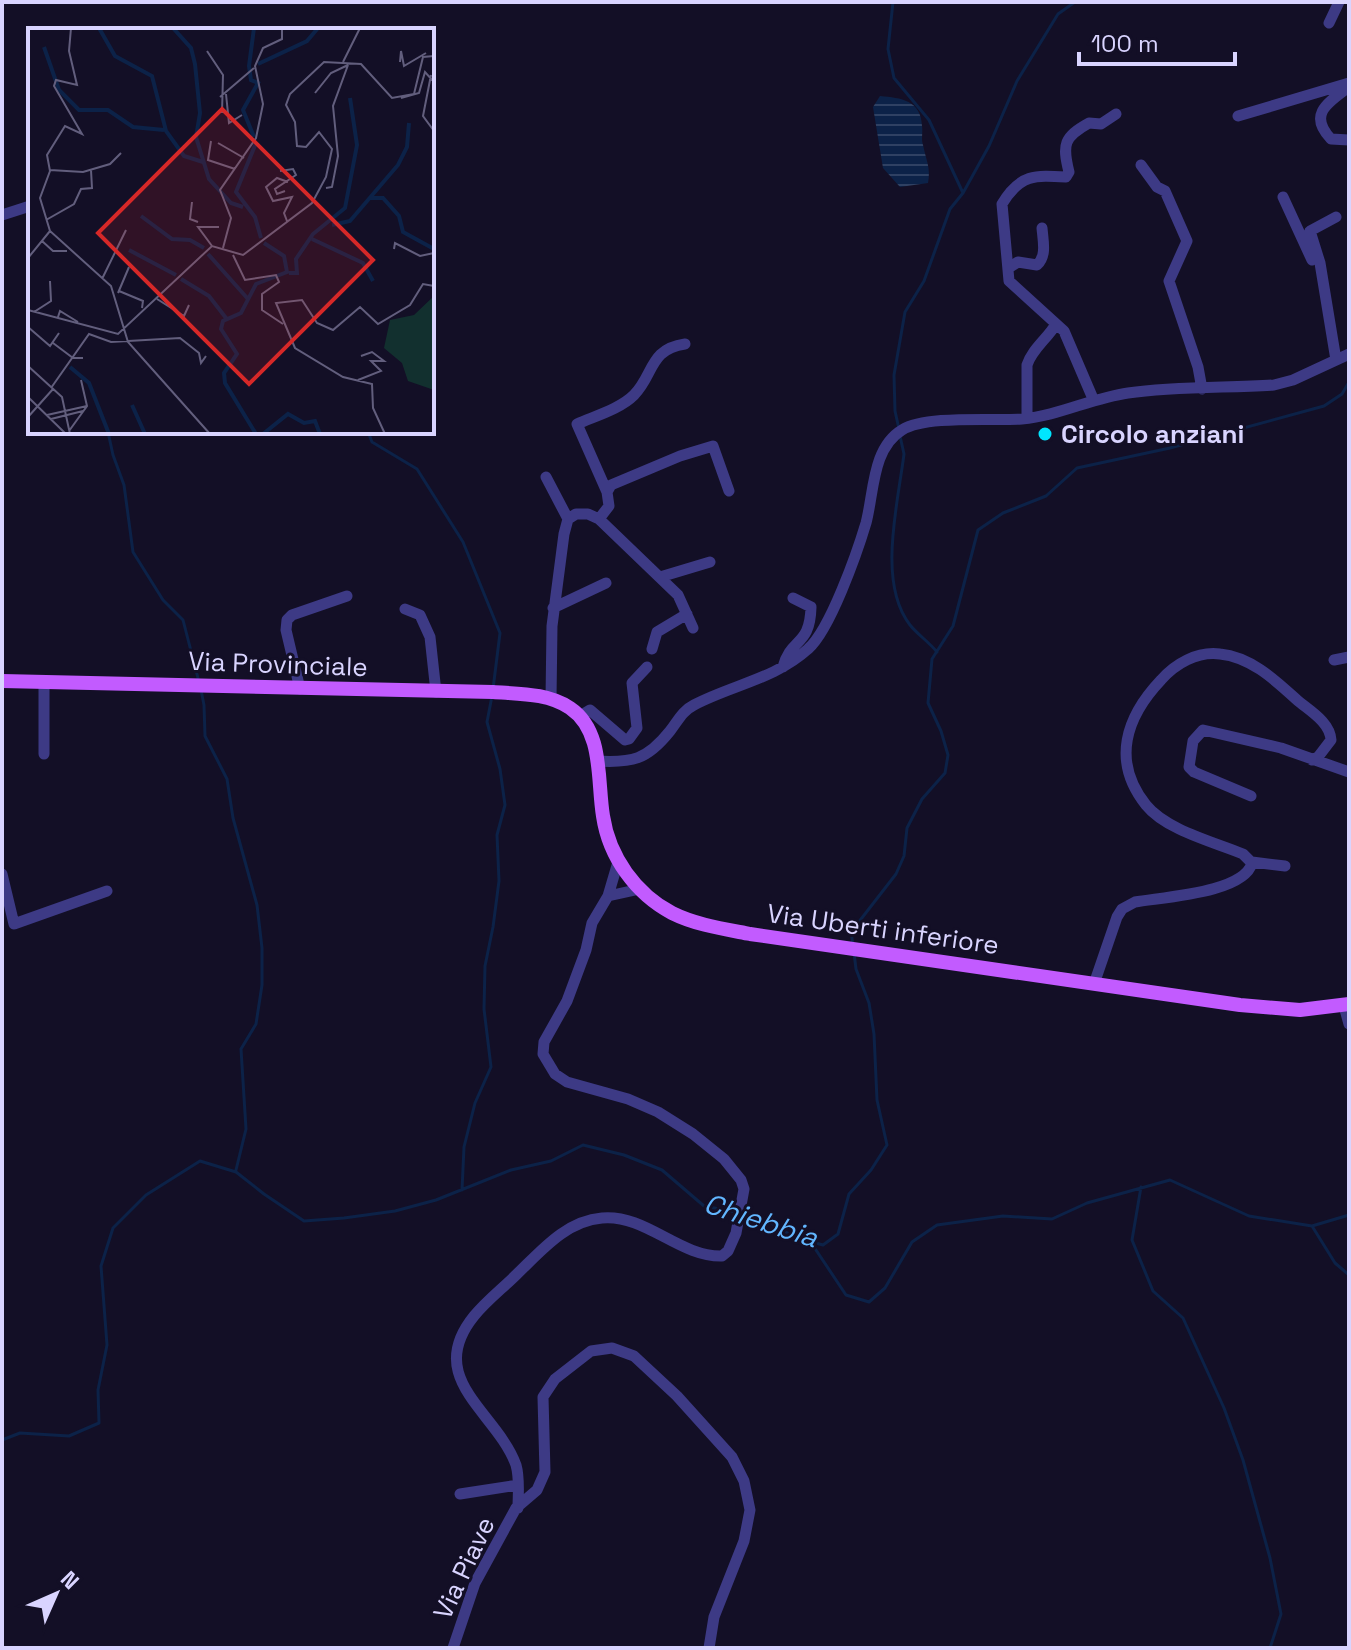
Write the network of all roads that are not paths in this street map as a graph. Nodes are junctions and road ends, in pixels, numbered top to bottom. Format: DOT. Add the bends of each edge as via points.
graph roads {
  1 [pos="1339,2"];
  2 [pos="1329,23"];
  3 [pos="1349,85"];
  4 [pos="1116,114"];
  5 [pos="1238,116"];
  6 [pos="1349,140"];
  7 [pos="1141,165"];
  8 [pos="1283,197"];
  9 [pos="28,207"];
  10 [pos="2,215"];
  11 [pos="1336,217"];
  12 [pos="1042,228"];
  13 [pos="1010,267"];
  14 [pos="1321,283"];
  15 [pos="1056,324"];
  16 [pos="685,344"];
  17 [pos="1349,354"];
  18 [pos="1336,360"];
  19 [pos="1202,389"];
  20 [pos="1094,401"];
  21 [pos="1027,418"];
  22 [pos="546,477"];
  23 [pos="729,491"];
  24 [pos="607,492"];
  25 [pos="568,519"];
  26 [pos="599,519"];
  27 [pos="710,562"];
  28 [pos="660,577"];
  29 [pos="606,583"];
  30 [pos="347,596"];
  31 [pos="793,598"];
  32 [pos="553,608"];
  33 [pos="405,609"];
  34 [pos="687,614"];
  35 [pos="693,628"];
  36 [pos="652,649"];
  37 [pos="1349,657"];
  38 [pos="1334,660"];
  39 [pos="647,667"];
  40 [pos="783,667"];
  41 [pos="2,681"];
  42 [pos="44,682"];
  43 [pos="300,689"];
  44 [pos="436,692"];
  45 [pos="551,699"];
  46 [pos="580,716"];
  47 [pos="44,754"];
  48 [pos="1312,760"];
  49 [pos="597,761"];
  50 [pos="1349,772"];
  51 [pos="1251,796"];
  52 [pos="618,862"];
  53 [pos="1252,862"];
  54 [pos="1285,866"];
  55 [pos="2,874"];
  56 [pos="640,889"];
  57 [pos="107,891"];
  58 [pos="608,896"];
  59 [pos="1094,984"];
  60 [pos="1346,1005"];
  61 [pos="1349,1024"];
  62 [pos="518,1485"];
  63 [pos="460,1494"];
  64 [pos="518,1508"];
  65 [pos="453,1648"];
  66 [pos="709,1648"];
  1 -- 2 [label="street"];
  3 -- 5 [label="street"];
  3 -- 6 [label="street" via="1320,116 1331,139"];
  4 -- 13 [label="street" via="1101,124 1089,123 1067,140 1066,177 1029,177 1007,195 1002,204"];
  7 -- 19 [label="street" via="1165,191 1187,241 1169,281"];
  8 -- 14 [label="street"];
  9 -- 10 [label="street"];
  11 -- 14 [label="street" via="1310,231"];
  12 -- 13 [label="street" via="1040,262"];
  13 -- 15 [label="street" via="1009,281"];
  14 -- 18 [label="street"];
  15 -- 20 [label="street" via="1071,344"];
  15 -- 21 [label="street" via="1029,357"];
  16 -- 24 [label="street" via="661,354 632,397 577,424"];
  17 -- 18 [label="street"];
  18 -- 19 [label="street" via="1274,385"];
  19 -- 20 [label="street" via="1127,393"];
  20 -- 21 [label="street"];
  21 -- 40 [label="street" via="921,423 886,444 865,526 832,611 810,648"];
  22 -- 25 [label="street"];
  23 -- 24 [label="street" via="713,446 611,485"];
  24 -- 26 [label="street" via="609,506"];
  25 -- 26 [label="street" via="588,514"];
  25 -- 32 [label="street"];
  26 -- 28 [label="street"];
  27 -- 28 [label="street"];
  28 -- 34 [label="street"];
  29 -- 32 [label="street"];
  30 -- 43 [label="street" via="287,620"];
  31 -- 40 [label="street" via="811,607 811,625 786,655"];
  32 -- 45 [label="street"];
  33 -- 44 [label="street" via="420,615 430,637"];
  34 -- 35 [label="street"];
  34 -- 36 [label="street" via="657,632"];
  37 -- 38 [label="street"];
  39 -- 46 [label="street" via="632,683 637,728 629,739 619,737 590,710"];
  40 -- 49 [label="street" via="692,706 648,755"];
  41 -- 42 [label="main road, Via Provinciale"];
  42 -- 43 [label="main road, Via Provinciale"];
  42 -- 47 [label="street"];
  43 -- 44 [label="main road, Via Provinciale"];
  44 -- 45 [label="main road, Via Provinciale"];
  45 -- 46 [label="main road"];
  46 -- 49 [label="main road, Via Uberti inferiore"];
  48 -- 50 [label="street"];
  48 -- 51 [label="street" via="1203,730 1193,741 1189,767"];
  48 -- 53 [label="street" via="1331,740 1328,728 1247,661 1219,653 1192,657 1172,667 1137,708 1125,758 1146,805 1164,821"];
  49 -- 52 [label="main road, Via Uberti inferiore" via="603,819"];
  52 -- 56 [label="main road, Via Uberti inferiore"];
  52 -- 58 [label="street"];
  53 -- 54 [label="street"];
  53 -- 59 [label="street" via="1247,874 1230,884 1122,909"];
  55 -- 57 [label="street" via="14,924"];
  56 -- 58 [label="street"];
  56 -- 59 [label="main road, Via Uberti inferiore" via="673,913 750,934"];
  58 -- 62 [label="street" via="592,923 567,1001 544,1042 546,1062 567,1082 628,1099 693,1134 724,1159 744,1189 738,1226 722,1256 697,1252 619,1218 585,1221 566,1229 474,1316 461,1336 456,1367 465,1391 506,1445"];
  59 -- 60 [label="main road, Via Uberti inferiore" via="1275,1009"];
  60 -- 61 [label="street"];
  62 -- 63 [label="street"];
  62 -- 64 [label="street"];
  64 -- 65 [label="street, Via Piave" via="475,1583"];
  64 -- 66 [label="street, Via Piave" via="537,1490 545,1472 543,1397 555,1379 591,1351 612,1348 634,1356 712,1434 744,1481 750,1510 744,1541 714,1617"];
}
